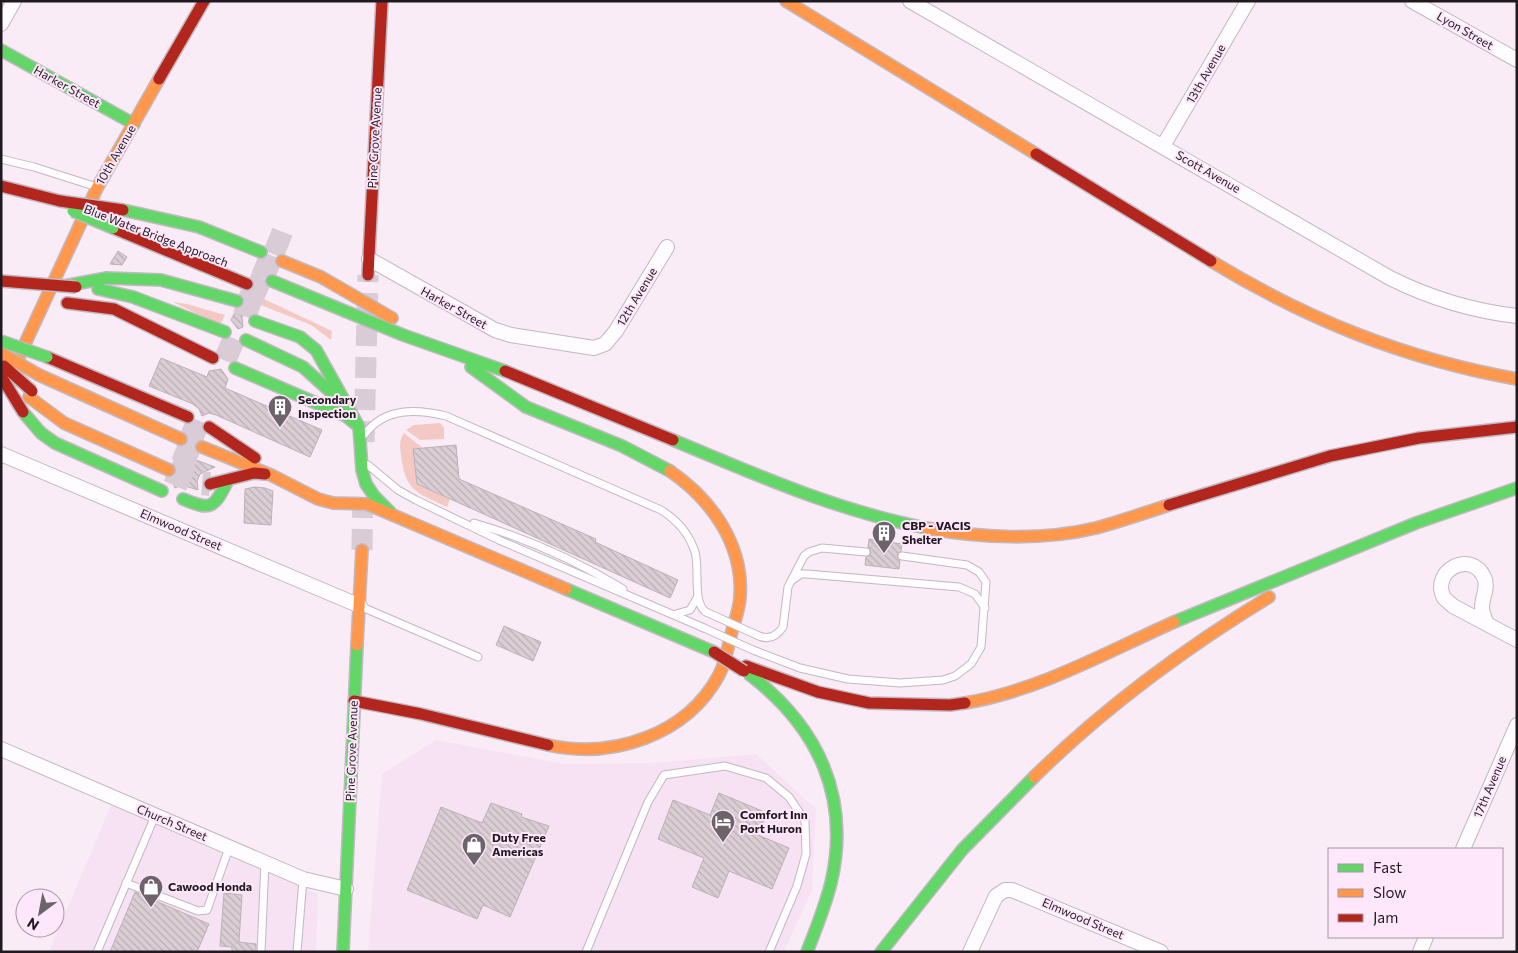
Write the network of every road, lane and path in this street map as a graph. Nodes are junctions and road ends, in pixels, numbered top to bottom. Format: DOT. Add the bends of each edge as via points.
graph roads {
  1 [pos="14,1"];
  2 [pos="204,1"];
  3 [pos="382,1"];
  4 [pos="786,1"];
  5 [pos="910,1"];
  6 [pos="1248,1"];
  7 [pos="1412,1"];
  8 [pos="1,24"];
  9 [pos="1,50"];
  10 [pos="1517,60"];
  11 [pos="134,124"];
  12 [pos="1163,146"];
  13 [pos="1,159"];
  14 [pos="1,186"];
  15 [pos="97,188"];
  16 [pos="31,192"];
  17 [pos="118,219"];
  18 [pos="173,221"];
  19 [pos="234,227"];
  20 [pos="667,247"];
  21 [pos="368,259"];
  22 [pos="324,265"];
  23 [pos="235,266"];
  24 [pos="277,271"];
  25 [pos="368,275"];
  26 [pos="1,281"];
  27 [pos="247,284"];
  28 [pos="97,289"];
  29 [pos="71,291"];
  30 [pos="154,292"];
  31 [pos="168,294"];
  32 [pos="237,301"];
  33 [pos="201,304"];
  34 [pos="381,309"];
  35 [pos="1517,316"];
  36 [pos="292,321"];
  37 [pos="255,322"];
  38 [pos="397,322"];
  39 [pos="359,330"];
  40 [pos="186,331"];
  41 [pos="225,332"];
  42 [pos="246,340"];
  43 [pos="421,341"];
  44 [pos="1,342"];
  45 [pos="605,344"];
  46 [pos="316,350"];
  47 [pos="446,351"];
  48 [pos="1,353"];
  49 [pos="213,358"];
  50 [pos="1,361"];
  51 [pos="235,368"];
  52 [pos="1,370"];
  53 [pos="1,375"];
  54 [pos="1517,379"];
  55 [pos="300,381"];
  56 [pos="35,385"];
  57 [pos="1,397"];
  58 [pos="344,405"];
  59 [pos="357,424"];
  60 [pos="1517,428"];
  61 [pos="362,446"];
  62 [pos="1,454"];
  63 [pos="174,454"];
  64 [pos="258,465"];
  65 [pos="271,475"];
  66 [pos="234,476"];
  67 [pos="209,484"];
  68 [pos="294,486"];
  69 [pos="1517,488"];
  70 [pos="183,500"];
  71 [pos="399,519"];
  72 [pos="1377,541"];
  73 [pos="362,550"];
  74 [pos="866,552"];
  75 [pos="902,556"];
  76 [pos="791,581"];
  77 [pos="698,593"];
  78 [pos="360,606"];
  79 [pos="985,608"];
  80 [pos="671,614"];
  81 [pos="1486,622"];
  82 [pos="1517,640"];
  83 [pos="478,657"];
  84 [pos="745,669"];
  85 [pos="354,700"];
  86 [pos="1517,724"];
  87 [pos="1,749"];
  88 [pos="155,816"];
  89 [pos="229,848"];
  90 [pos="1463,848"];
  91 [pos="265,863"];
  92 [pos="303,879"];
  93 [pos="126,883"];
  94 [pos="346,889"];
  95 [pos="344,925"];
  96 [pos="1426,938"];
  97 [pos="1156,951"];
  98 [pos="97,952"];
  99 [pos="261,952"];
  100 [pos="297,952"];
  101 [pos="333,952"];
  102 [pos="343,952"];
  103 [pos="586,952"];
  104 [pos="769,952"];
  105 [pos="807,952"];
  106 [pos="881,952"];
  107 [pos="970,952"];
  108 [pos="1420,952"];
  1 -- 8 [label="street"];
  2 -- 11 [label="main road, 10th Avenue"];
  3 -- 21 [label="main road, Pine Grove Avenue"];
  4 -- 54 [label="main road" via="1285,304 1378,345 1453,367"];
  5 -- 12 [label="street, Scott Avenue"];
  6 -- 12 [label="street, 13th Avenue"];
  7 -- 10 [label="street, Lyon Street"];
  9 -- 11 [label="main road, Harker Street"];
  11 -- 15 [label="main road, 10th Avenue"];
  12 -- 35 [label="street, Scott Avenue" via="1401,284 1445,301"];
  13 -- 15 [label="lane"];
  14 -- 16 [label="main road, Blue Water Bridge Approach"];
  15 -- 57 [label="main road, 10th Avenue"];
  16 -- 17 [label="main road, Blue Water Bridge Approach, bridge"];
  16 -- 17 [label="main road, bridge"];
  17 -- 18 [label="main road"];
  17 -- 18 [label="main road" via="259,257 204,229"];
  17 -- 23 [label="main road, Blue Water Bridge Approach"];
  17 -- 27 [label="main road"];
  18 -- 19 [label="main road"];
  20 -- 45 [label="street, 12th Avenue"];
  21 -- 25 [label="main road, Pine Grove Avenue"];
  21 -- 45 [label="street, Harker Street" via="495,330 587,347"];
  22 -- 34 [label="main road" via="358,286"];
  24 -- 34 [label="main road" via="321,277"];
  24 -- 38 [label="main road" via="383,313"];
  24 -- 43 [label="main road"];
  26 -- 29 [label="main road, bridge"];
  26 -- 29 [label="main road, bridge" via="47,299"];
  28 -- 29 [label="main road"];
  28 -- 30 [label="main road"];
  28 -- 41 [label="main road" via="133,297"];
  29 -- 32 [label="main road" via="108,278 161,280"];
  29 -- 40 [label="main road" via="117,301"];
  29 -- 49 [label="main road"];
  31 -- 33 [label="main road"];
  34 -- 38 [label="main road"];
  36 -- 46 [label="main road"];
  37 -- 46 [label="main road" via="300,337"];
  38 -- 43 [label="main road"];
  39 -- 43 [label="main road"];
  42 -- 58 [label="main road" via="303,367"];
  43 -- 47 [label="main road"];
  44 -- 56 [label="main road"];
  46 -- 59 [label="main road"];
  47 -- 60 [label="main road" via="527,379 833,505 902,524 958,534 1015,538 1060,535 1095,528 1338,454 1419,438"];
  47 -- 85 [label="main road" via="526,407 652,460 691,486 707,503 726,533 736,561 739,605 722,665 708,692 664,729 630,744 593,750 568,748"];
  48 -- 56 [label="main road, bridge"];
  50 -- 56 [label="main road, bridge"];
  51 -- 59 [label="main road" via="346,416"];
  52 -- 56 [label="main road"];
  53 -- 56 [label="main road, bridge"];
  55 -- 58 [label="main road"];
  56 -- 63 [label="main road"];
  56 -- 63 [label="main road"];
  56 -- 63 [label="main road" via="57,419"];
  56 -- 63 [label="main road" via="42,433 55,443"];
  58 -- 59 [label="main road"];
  59 -- 61 [label="main road"];
  61 -- 71 [label="main road" via="364,480 378,501"];
  61 -- 77 [label="lane" via="369,429 383,419 397,412 429,412 446,416 661,510 682,527 692,544 697,563"];
  61 -- 80 [label="lane" via="370,467 398,490 456,518 502,531 588,569"];
  62 -- 78 [label="street, Elmwood Street"];
  64 -- 65 [label="main road"];
  64 -- 66 [label="main road"];
  64 -- 66 [label="main road" via="204,442"];
  64 -- 68 [label="main road"];
  65 -- 66 [label="main road"];
  65 -- 68 [label="main road"];
  66 -- 67 [label="main road"];
  66 -- 70 [label="main road" via="213,505 200,506"];
  68 -- 71 [label="main road" via="318,499 332,503 367,504"];
  69 -- 72 [label="main road" via="1451,510"];
  71 -- 84 [label="main road, bridge" via="698,645"];
  72 -- 84 [label="main road" via="1199,611 1052,677 989,699 950,705 869,703"];
  72 -- 106 [label="main road" via="1246,609 1160,668 1112,707 984,825 934,882"];
  73 -- 78 [label="main road, Pine Grove Avenue"];
  74 -- 76 [label="lane" via="816,549 804,556"];
  75 -- 79 [label="lane" via="972,567 986,582"];
  76 -- 77 [label="lane, bridge" via="786,594 783,627 770,638 706,612 700,607"];
  76 -- 79 [label="lane" via="806,574 959,587 975,594"];
  77 -- 80 [label="lane" via="690,610 679,615"];
  78 -- 83 [label="lane"];
  78 -- 85 [label="main road, Pine Grove Avenue"];
  79 -- 80 [label="lane, bridge" via="983,637 977,655 963,670 943,680 900,683 848,679 800,668"];
  81 -- 82 [label="street"];
  84 -- 105 [label="main road" via="805,727 824,762 832,790 837,822 834,871"];
  85 -- 94 [label="main road, Pine Grove Avenue"];
  86 -- 90 [label="street, 17th Avenue"];
  87 -- 88 [label="street, Church Street"];
  88 -- 89 [label="street, Church Street"];
  88 -- 93 [label="lane"];
  89 -- 91 [label="street, Church Street"];
  89 -- 93 [label="lane" via="207,910 198,911"];
  91 -- 92 [label="street, Church Street"];
  91 -- 99 [label="lane"];
  92 -- 94 [label="street, Church Street"];
  92 -- 100 [label="lane"];
  93 -- 98 [label="lane"];
  94 -- 95 [label="main road, Pine Grove Avenue"];
  95 -- 101 [label="street"];
  95 -- 102 [label="main road, Pine Grove Avenue"];
  96 -- 108 [label="street"];
  97 -- 107 [label="street, Elmwood Street" via="1023,893 1004,890 991,904"];
  103 -- 104 [label="lane" via="648,802 664,775 724,766 766,778 789,797 805,821 806,854 797,886"];
}
